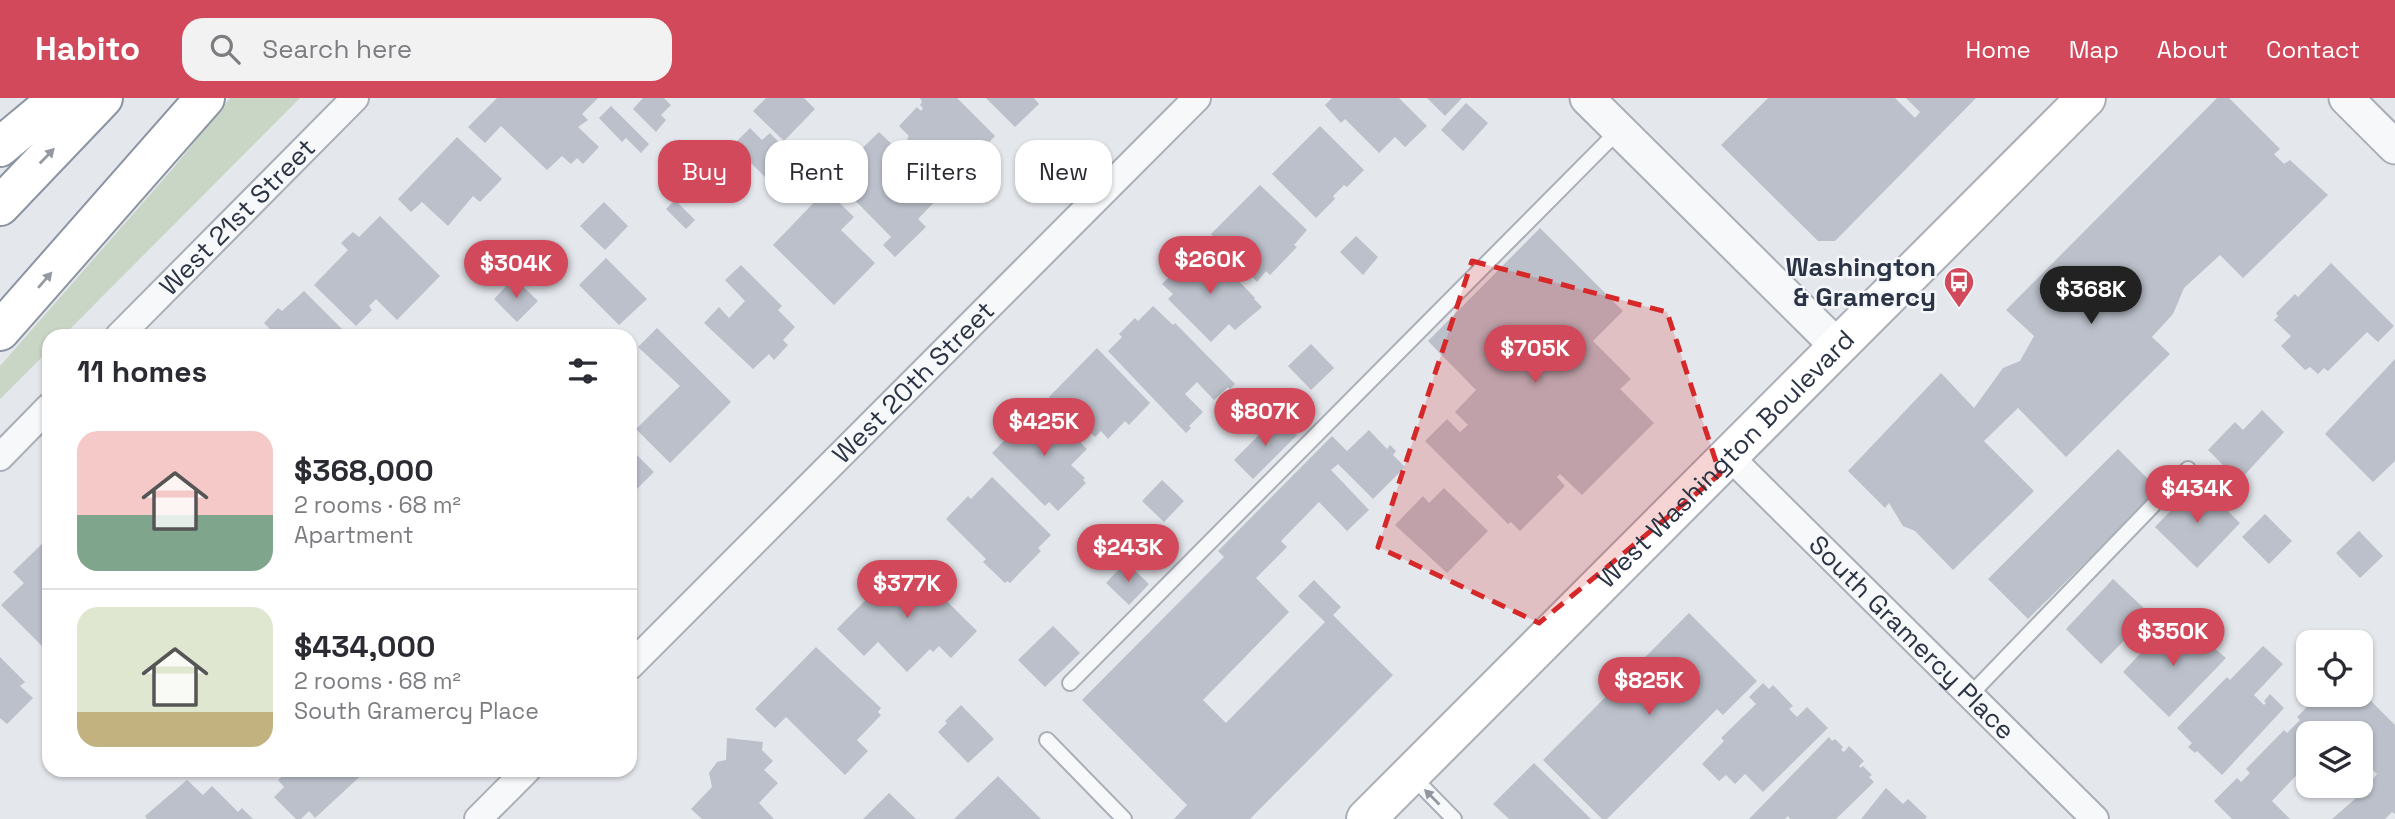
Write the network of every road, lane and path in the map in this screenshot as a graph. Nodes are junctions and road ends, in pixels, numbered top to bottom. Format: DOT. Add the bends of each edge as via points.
graph roads {
  1 [pos="59,98"];
  2 [pos="103,98"];
  3 [pos="205,98"];
  4 [pos="355,98"];
  5 [pos="1197,98"];
  6 [pos="1587,98"];
  7 [pos="2086,98"];
  8 [pos="2346,98"];
  9 [pos="1619,130"];
  10 [pos="2395,147"];
  11 [pos="0,148"];
  12 [pos="0,206"];
  13 [pos="127,329"];
  14 [pos="0,331"];
  15 [pos="1837,346"];
  16 [pos="42,414"];
  17 [pos="1728,455"];
  18 [pos="0,457"];
  19 [pos="2188,468"];
  20 [pos="637,659"];
  21 [pos="1070,682"];
  22 [pos="1970,695"];
  23 [pos="1047,740"];
  24 [pos="1410,775"];
  25 [pos="520,777"];
  26 [pos="478,819"];
  27 [pos="1124,819"];
  28 [pos="1366,819"];
  29 [pos="1454,819"];
  30 [pos="2095,819"];
  1 -- 11 [label="main road"];
  12 -- 2 [label="main road, one-way"];
  14 -- 3 [label="main road, one-way"];
  4 -- 13 [label="street, West 21st Street"];
  5 -- 20 [label="street, West 20th Street"];
  6 -- 9 [label="street"];
  7 -- 15 [label="main road, West Washington Boulevard"];
  8 -- 10 [label="street"];
  9 -- 15 [label="street"];
  9 -- 21 [label="lane"];
  15 -- 17 [label="main road, West Washington Boulevard"];
  16 -- 18 [label="street"];
  17 -- 22 [label="street, South Gramercy Place"];
  17 -- 24 [label="main road, West Washington Boulevard"];
  19 -- 22 [label="lane"];
  22 -- 30 [label="street, South Gramercy Place"];
  23 -- 27 [label="lane"];
  24 -- 28 [label="main road, West Washington Boulevard"];
  29 -- 24 [label="lane, one-way"];
  25 -- 26 [label="street"];
}
